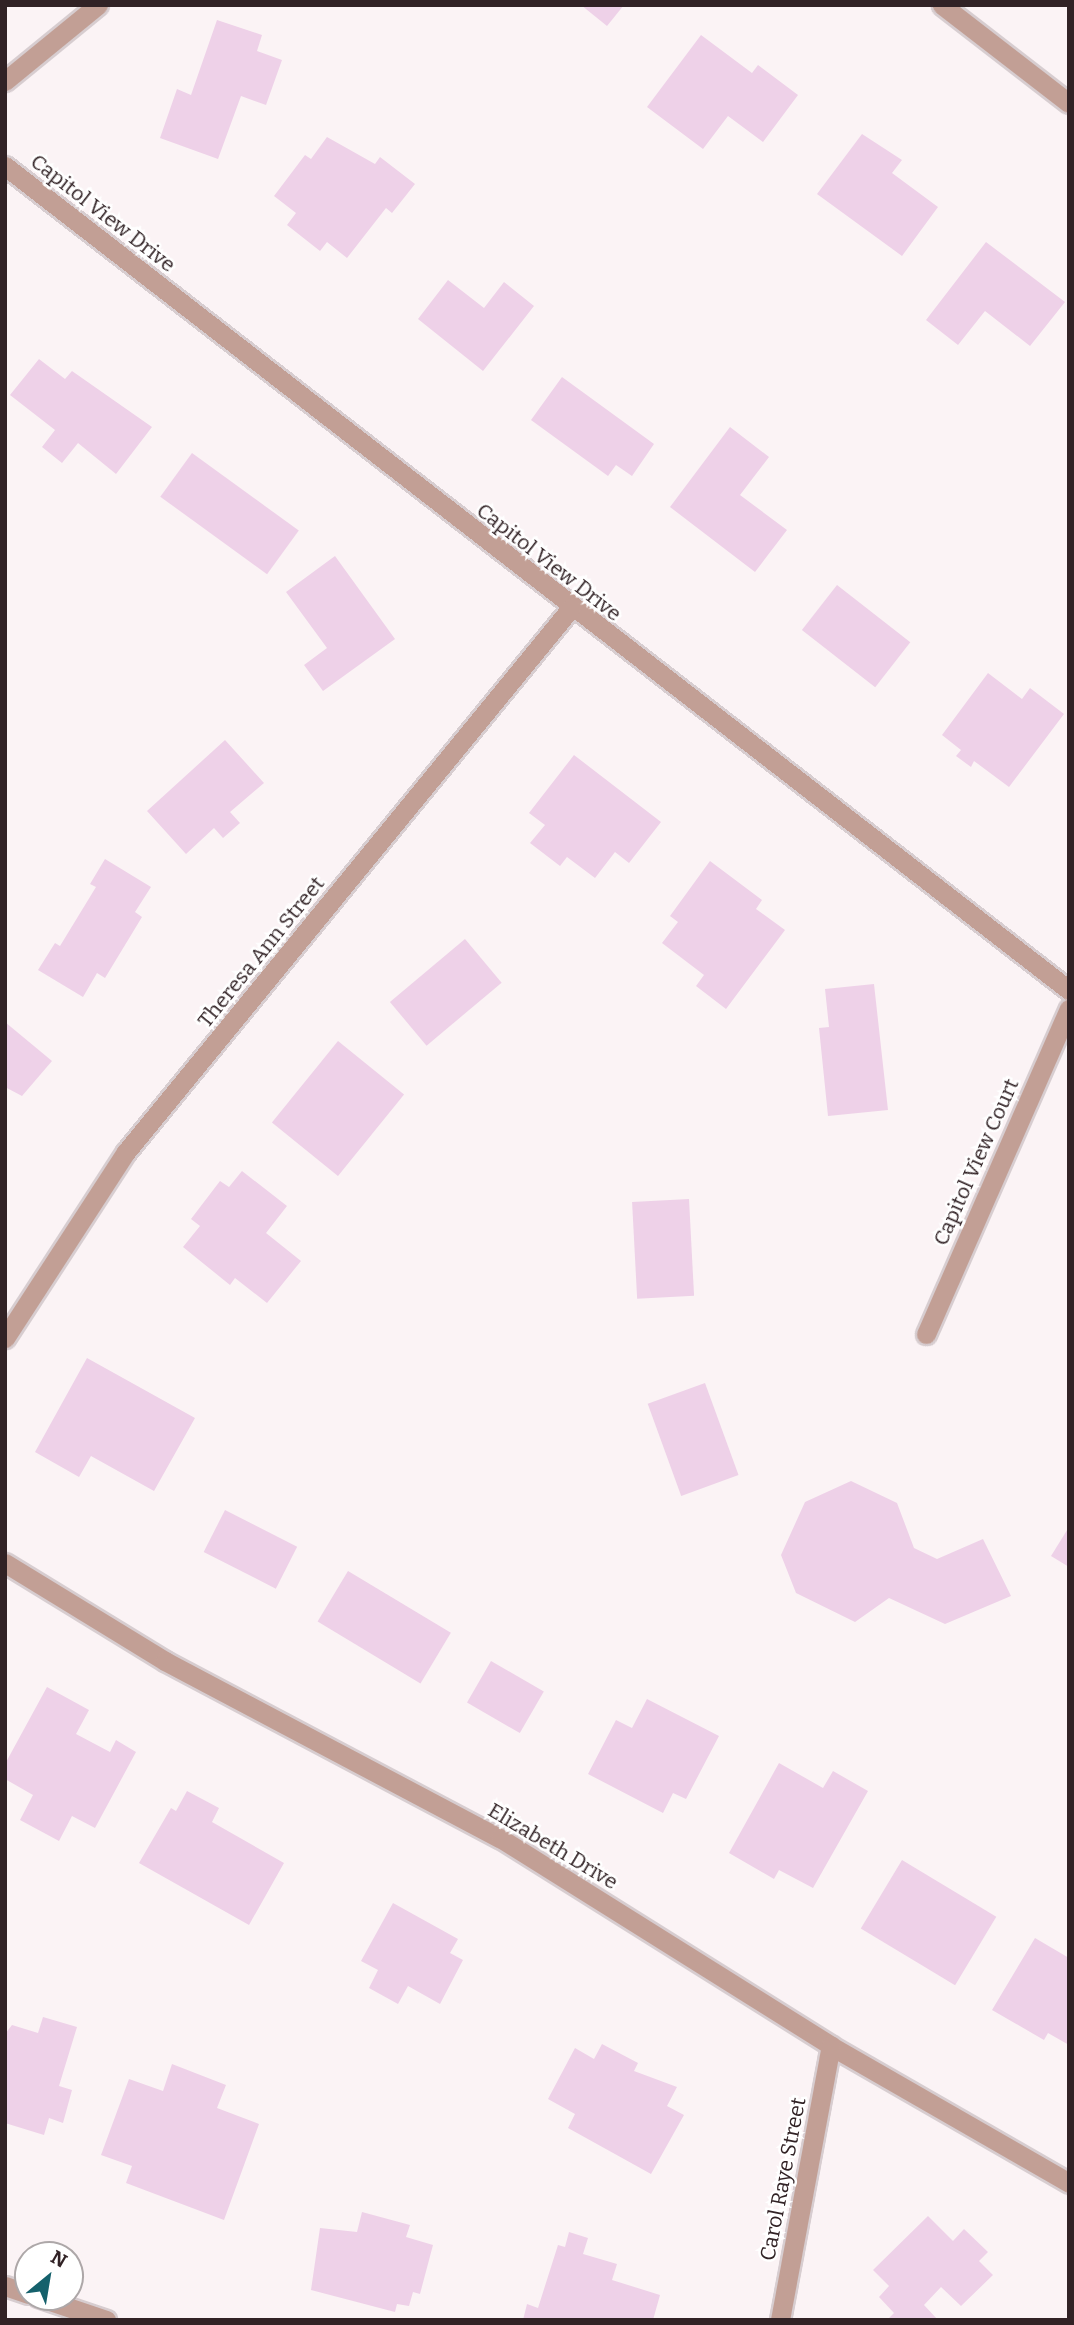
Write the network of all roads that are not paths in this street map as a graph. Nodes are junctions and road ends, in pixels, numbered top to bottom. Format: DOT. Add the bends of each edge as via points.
graph roads {
  1 [pos="98,5"];
  2 [pos="942,5"];
  3 [pos="5,80"];
  4 [pos="1069,103"];
  5 [pos="5,166"];
  6 [pos="571,608"];
  7 [pos="1069,990"];
  8 [pos="1069,1009"];
  9 [pos="926,1334"];
  10 [pos="5,1338"];
  11 [pos="5,1563"];
  12 [pos="831,2046"];
  13 [pos="1069,2183"];
  14 [pos="79,2311"];
  15 [pos="106,2320"];
  16 [pos="780,2320"];
  1 -- 3 [label="street"];
  2 -- 4 [label="street"];
  5 -- 6 [label="street, Capitol View Drive"];
  6 -- 7 [label="street, Capitol View Drive"];
  6 -- 10 [label="street, Theresa Ann Street" via="126,1153"];
  8 -- 9 [label="street, Capitol View Court"];
  11 -- 12 [label="street, Elizabeth Drive" via="165,1661 500,1838"];
  12 -- 13 [label="street, Elizabeth Drive"];
  12 -- 16 [label="street, Carol Raye Street"];
  14 -- 15 [label="street"];
}
